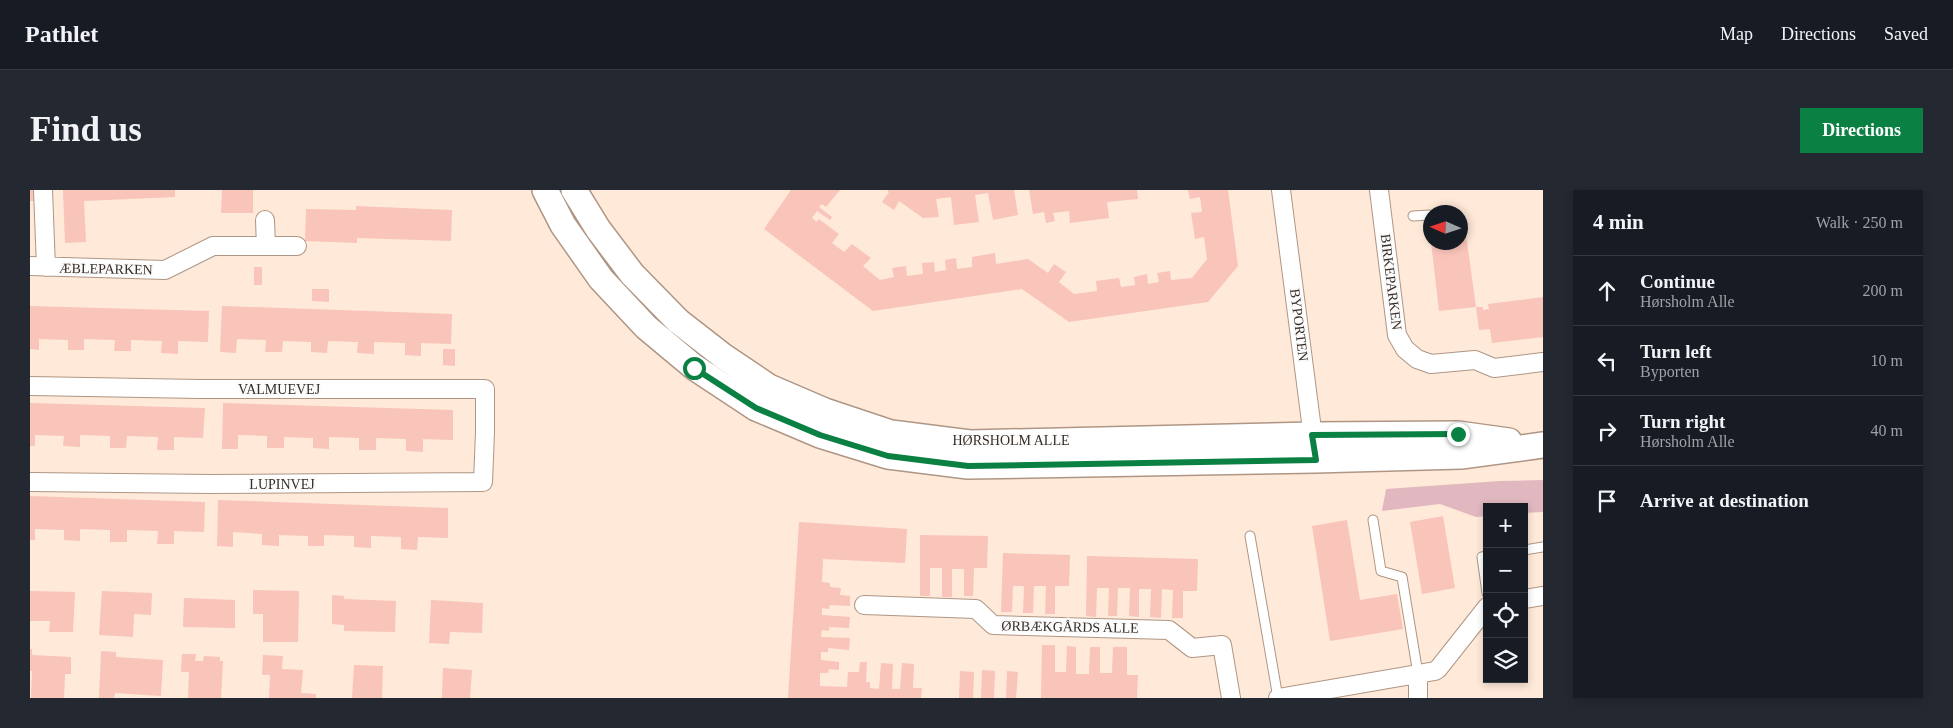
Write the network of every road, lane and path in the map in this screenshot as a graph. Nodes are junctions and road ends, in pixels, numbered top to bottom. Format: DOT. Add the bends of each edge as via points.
graph roads {
  1 [pos="43,190"];
  2 [pos="545,190"];
  3 [pos="574,190"];
  4 [pos="1281,190"];
  5 [pos="1379,190"];
  6 [pos="1423,215"];
  7 [pos="1413,216"];
  8 [pos="265,220"];
  9 [pos="266,246"];
  10 [pos="297,246"];
  11 [pos="38,267"];
  12 [pos="1543,362"];
  13 [pos="30,386"];
  14 [pos="486,432"];
  15 [pos="1312,435"];
  16 [pos="1542,445"];
  17 [pos="1316,460"];
  18 [pos="30,482"];
  19 [pos="1373,520"];
  20 [pos="1250,536"];
  21 [pos="1543,546"];
  22 [pos="1528,549"];
  23 [pos="1543,596"];
  24 [pos="1528,598"];
  25 [pos="864,605"];
  26 [pos="1483,612"];
  27 [pos="1418,674"];
  28 [pos="1231,698"];
  29 [pos="1278,698"];
  30 [pos="1418,698"];
  1 -- 11 [label="street"];
  2 -- 17 [label="main road, HØRSHOLM ALLE" via="563,225 601,279 646,327 694,368 756,408 820,435 888,456 968,466"];
  3 -- 15 [label="main road, HØRSHOLM ALLE" via="632,274 678,321 723,356 768,387 891,434 970,443"];
  4 -- 15 [label="street, BYPORTEN"];
  5 -- 12 [label="street, BIRKEPARKEN" via="1397,335 1405,349 1416,359 1431,364 1475,360 1494,368"];
  6 -- 7 [label="lane"];
  8 -- 9 [label="street"];
  9 -- 10 [label="street, ÆBLEPARKEN"];
  9 -- 11 [label="street, ÆBLEPARKEN" via="213,246 165,270"];
  13 -- 14 [label="street, VALMUEVEJ" via="485,389"];
  14 -- 18 [label="street, LUPINVEJ" via="483,482"];
  15 -- 16 [label="main road, HØRSHOLM ALLE" via="1458,434"];
  15 -- 17 [label="street, BYPORTEN"];
  16 -- 17 [label="main road, HØRSHOLM ALLE" via="1461,456"];
  19 -- 27 [label="lane" via="1381,571 1402,577"];
  20 -- 29 [label="lane"];
  21 -- 22 [label="lane"];
  23 -- 24 [label="street"];
  25 -- 28 [label="street, ØRBÆKGÅRDS ALLE" via="976,609 993,625 1169,630 1192,648 1222,645"];
  26 -- 27 [label="street" via="1438,669"];
  27 -- 29 [label="street"];
  27 -- 30 [label="street"];
}
